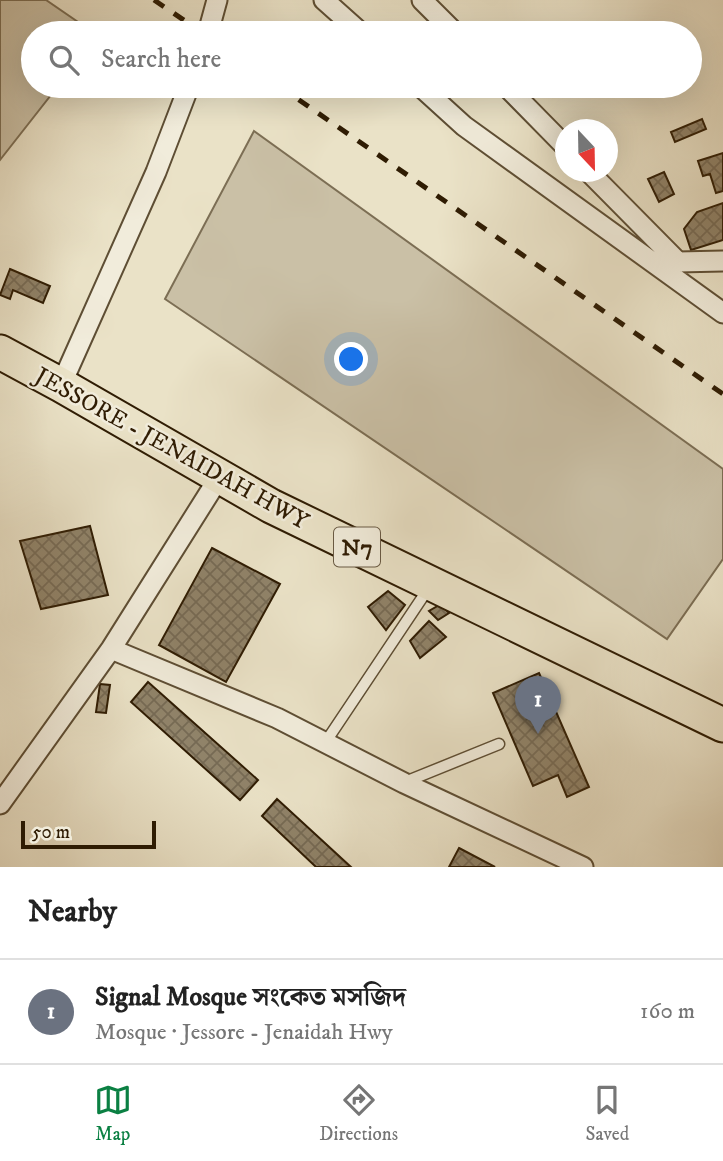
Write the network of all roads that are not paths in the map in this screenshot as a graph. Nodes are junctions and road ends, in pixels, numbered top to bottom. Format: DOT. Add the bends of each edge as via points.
graph roads {
  1 [pos="217,0"];
  2 [pos="324,0"];
  3 [pos="422,0"];
  4 [pos="211,21"];
  5 [pos="348,21"];
  6 [pos="442,21"];
  7 [pos="184,98"];
  8 [pos="433,98"];
  9 [pos="518,98"];
  10 [pos="555,137"];
  11 [pos="600,182"];
  12 [pos="723,261"];
  13 [pos="723,313"];
  14 [pos="0,352"];
  15 [pos="61,385"];
  16 [pos="220,477"];
  17 [pos="432,583"];
  18 [pos="111,649"];
  19 [pos="723,725"];
  20 [pos="325,743"];
  21 [pos="499,744"];
  22 [pos="404,783"];
  23 [pos="0,804"];
  24 [pos="583,867"];
  1 -- 4 [label="street"];
  2 -- 5 [label="street"];
  3 -- 6 [label="street"];
  7 -- 15 [label="street"];
  8 -- 13 [label="street" via="464,126"];
  9 -- 10 [label="street"];
  11 -- 12 [label="street" via="678,262"];
  14 -- 15 [label="highway, JESSORE - JENAIDAH HWY / N7"];
  15 -- 16 [label="highway, JESSORE - JENAIDAH HWY / N7"];
  16 -- 17 [label="highway, JESSORE - JENAIDAH HWY / N7"];
  16 -- 18 [label="street"];
  17 -- 19 [label="highway, JESSORE - JENAIDAH HWY / N7"];
  17 -- 20 [label="lane"];
  18 -- 20 [label="street" via="277,718"];
  18 -- 23 [label="street"];
  20 -- 22 [label="street"];
  21 -- 22 [label="lane"];
  22 -- 24 [label="street"];
}
